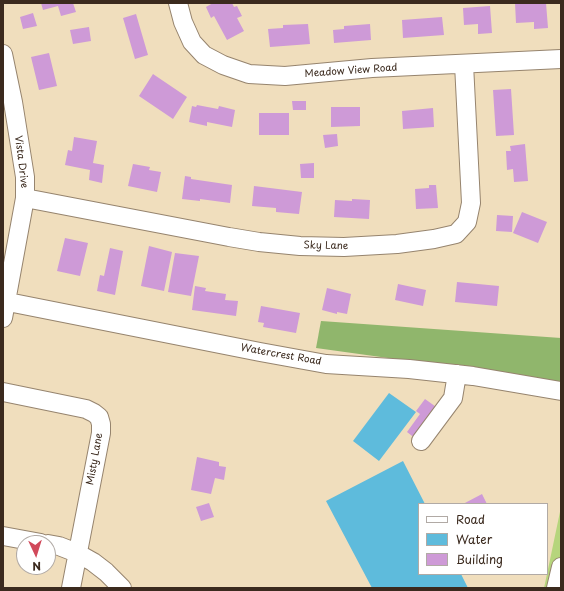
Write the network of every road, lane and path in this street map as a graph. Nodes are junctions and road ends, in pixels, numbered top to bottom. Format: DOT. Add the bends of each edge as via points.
graph roads {
  1 [pos="178,3"];
  2 [pos="3,54"];
  3 [pos="561,59"];
  4 [pos="464,64"];
  5 [pos="25,198"];
  6 [pos="4,307"];
  7 [pos="457,374"];
  8 [pos="3,392"];
  9 [pos="560,392"];
  10 [pos="421,441"];
  11 [pos="3,536"];
  12 [pos="16,538"];
  13 [pos="56,545"];
  14 [pos="77,553"];
  15 [pos="561,566"];
  16 [pos="71,588"];
  17 [pos="122,588"];
  18 [pos="556,588"];
  1 -- 4 [label="street, Meadow View Road" via="192,42 204,55 222,65 249,74 285,76 372,68"];
  2 -- 5 [label="street, Vista Drive" via="25,177"];
  3 -- 4 [label="street, Meadow View Road"];
  4 -- 5 [label="street, Sky Lane" via="471,203 467,222 456,234 397,244 344,247 293,245 229,237"];
  5 -- 6 [label="street, Vista Drive"];
  6 -- 7 [label="street, Watercrest Road" via="326,364"];
  7 -- 9 [label="street, Watercrest Road"];
  7 -- 10 [label="street" via="452,398"];
  8 -- 14 [label="street, Misty Lane" via="86,409 99,417 101,433"];
  11 -- 12 [label="street"];
  13 -- 14 [label="street"];
  14 -- 16 [label="street"];
  14 -- 17 [label="street" via="102,569"];
  15 -- 18 [label="street"];
}
